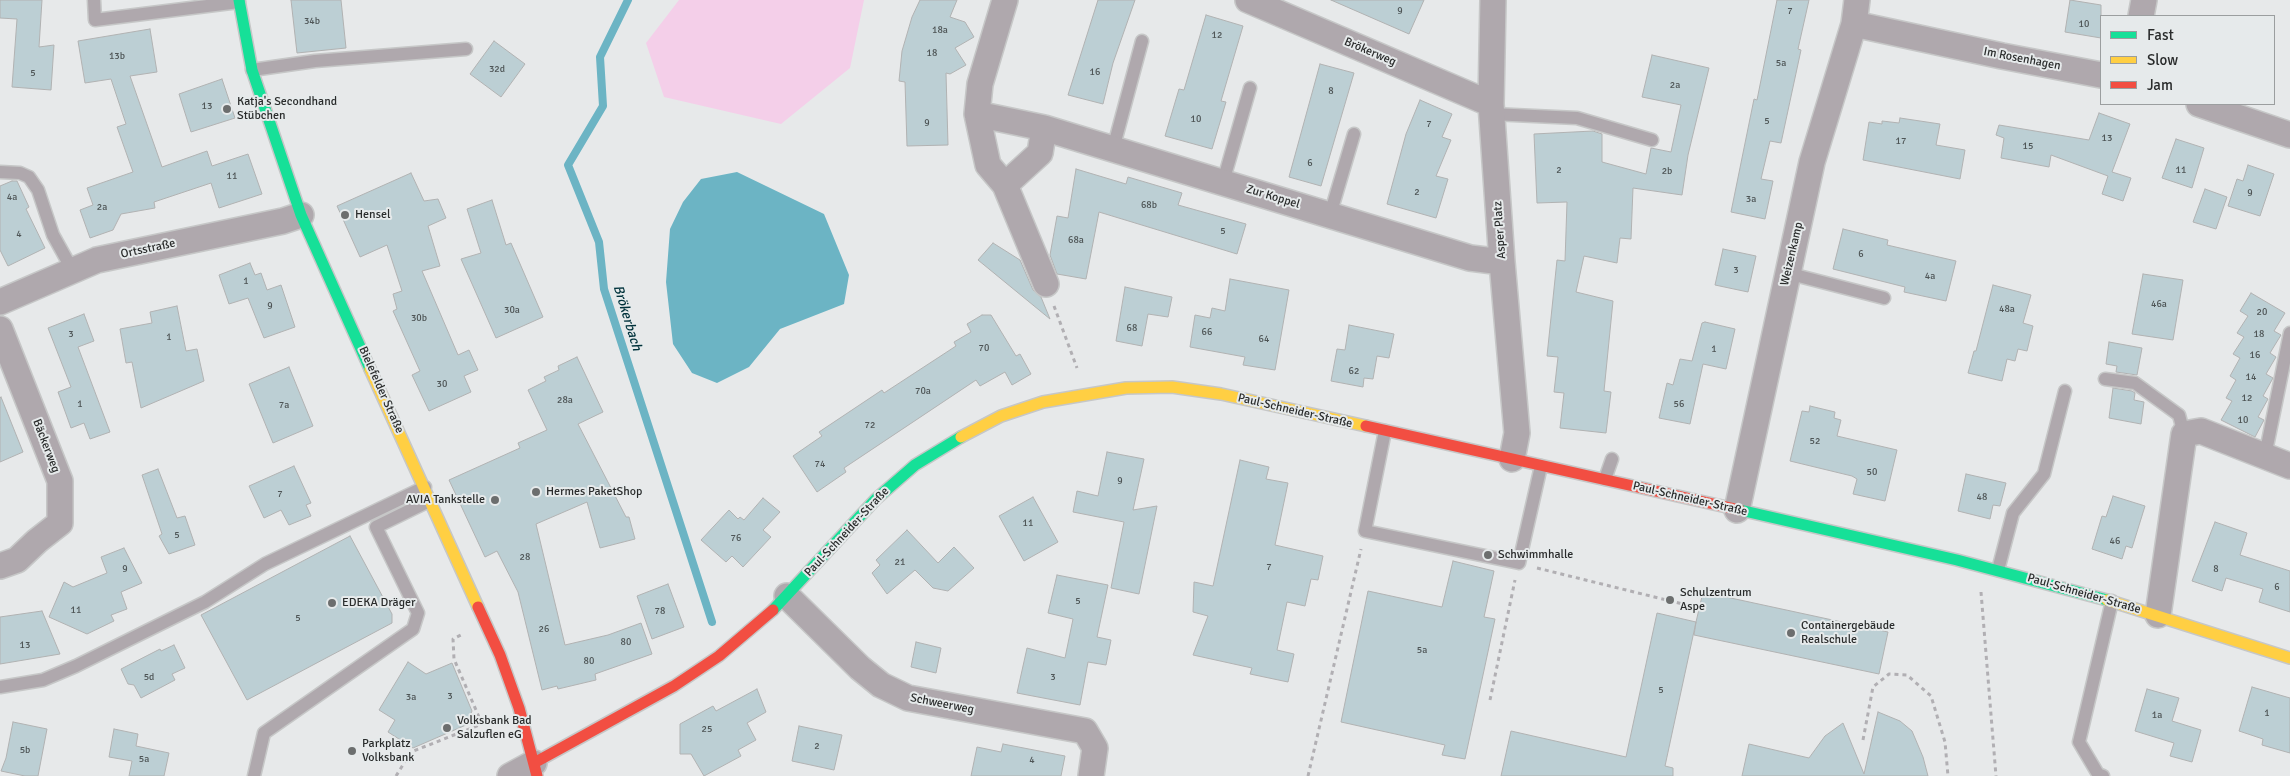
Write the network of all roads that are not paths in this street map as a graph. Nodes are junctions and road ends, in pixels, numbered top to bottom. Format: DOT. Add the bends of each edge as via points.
graph roads {
  1 [pos="94,0"];
  2 [pos="1004,0"];
  3 [pos="1248,0"];
  4 [pos="1493,0"];
  5 [pos="2144,0"];
  6 [pos="239,1"];
  7 [pos="1855,12"];
  8 [pos="2141,15"];
  9 [pos="1142,41"];
  10 [pos="466,49"];
  11 [pos="252,70"];
  12 [pos="2100,75"];
  13 [pos="1250,88"];
  14 [pos="2202,105"];
  15 [pos="1492,109"];
  16 [pos="977,114"];
  17 [pos="1044,128"];
  18 [pos="1354,134"];
  19 [pos="2290,135"];
  20 [pos="1652,140"];
  21 [pos="1113,149"];
  22 [pos="0,172"];
  23 [pos="1222,182"];
  24 [pos="1004,186"];
  25 [pos="301,215"];
  26 [pos="1330,215"];
  27 [pos="1502,262"];
  28 [pos="73,271"];
  29 [pos="1787,273"];
  30 [pos="1046,284"];
  31 [pos="1884,298"];
  32 [pos="0,302"];
  33 [pos="0,329"];
  34 [pos="2290,333"];
  35 [pos="2106,379"];
  36 [pos="2065,391"];
  37 [pos="1385,431"];
  38 [pos="2184,434"];
  39 [pos="2265,456"];
  40 [pos="1512,459"];
  41 [pos="1612,459"];
  42 [pos="1541,466"];
  43 [pos="2290,466"];
  44 [pos="1606,479"];
  45 [pos="425,487"];
  46 [pos="431,500"];
  47 [pos="1736,510"];
  48 [pos="0,566"];
  49 [pos="1998,570"];
  50 [pos="787,596"];
  51 [pos="2112,601"];
  52 [pos="2158,615"];
  53 [pos="2290,658"];
  54 [pos="0,687"];
  55 [pos="536,769"];
  56 [pos="254,776"];
  57 [pos="510,776"];
  58 [pos="1091,776"];
  59 [pos="2103,776"];
  1 -- 6 [label="lane" via="94,20"];
  2 -- 16 [label="street" via="980,84"];
  3 -- 15 [label="street, Brökerweg"];
  4 -- 15 [label="street, Asper Platz"];
  5 -- 8 [label="street"];
  6 -- 11 [label="street, Bielefelder Straße"];
  7 -- 12 [label="street, Im Rosenhagen" via="1943,43"];
  7 -- 29 [label="street, Weizenkamp" via="1812,162"];
  9 -- 21 [label="lane"];
  10 -- 11 [label="lane" via="315,61"];
  11 -- 25 [label="street, Bielefelder Straße"];
  13 -- 23 [label="lane"];
  14 -- 19 [label="street"];
  15 -- 20 [label="lane" via="1577,118"];
  15 -- 27 [label="street, Asper Platz"];
  16 -- 17 [label="street, Zur Koppel"];
  16 -- 24 [label="street" via="988,165"];
  17 -- 21 [label="street, Zur Koppel"];
  17 -- 24 [label="street" via="1040,153"];
  18 -- 26 [label="lane"];
  21 -- 23 [label="street, Zur Koppel"];
  22 -- 28 [label="lane" via="29,176 38,190 53,235"];
  23 -- 26 [label="street, Zur Koppel"];
  24 -- 30 [label="street"];
  25 -- 28 [label="street, Ortsstraße" via="98,260"];
  25 -- 45 [label="street, Bielefelder Straße"];
  26 -- 27 [label="street, Zur Koppel" via="1470,258"];
  27 -- 40 [label="street, Asper Platz" via="1517,433"];
  28 -- 32 [label="street, Ortsstraße"];
  29 -- 31 [label="lane"];
  29 -- 47 [label="street, Weizenkamp"];
  33 -- 48 [label="street, Bäckerweg" via="60,482 60,522 18,560"];
  34 -- 39 [label="lane"];
  35 -- 38 [label="lane" via="2135,383 2179,415"];
  36 -- 49 [label="lane" via="2044,474 2014,513"];
  37 -- 40 [label="street, Paul-Schneider-Straße"];
  37 -- 42 [label="lane" via="1365,531 1519,563"];
  37 -- 50 [label="street, Paul-Schneider-Straße" via="1221,394 1172,387 1126,388 1043,402 1001,416 915,465 876,499"];
  38 -- 39 [label="street" via="2201,431"];
  38 -- 52 [label="street, Paul-Schneider-Straße"];
  39 -- 43 [label="street"];
  40 -- 42 [label="street, Paul-Schneider-Straße"];
  41 -- 44 [label="lane"];
  42 -- 44 [label="street, Paul-Schneider-Straße"];
  44 -- 47 [label="street, Paul-Schneider-Straße"];
  45 -- 46 [label="street, Bielefelder Straße"];
  45 -- 54 [label="lane" via="265,564 205,602 76,666 43,680"];
  46 -- 55 [label="street, Bielefelder Straße" via="487,625 519,708"];
  46 -- 56 [label="lane" via="376,527 418,613 413,629 264,733"];
  47 -- 49 [label="street, Paul-Schneider-Straße"];
  49 -- 51 [label="street, Paul-Schneider-Straße"];
  50 -- 55 [label="street, Paul-Schneider-Straße" via="719,656"];
  50 -- 58 [label="street, Schweerweg" via="860,668 881,685 908,698 1085,731 1095,748"];
  51 -- 52 [label="street, Paul-Schneider-Straße"];
  51 -- 59 [label="lane" via="2079,742 2098,774"];
  52 -- 53 [label="street, Paul-Schneider-Straße"];
  55 -- 57 [label="street"];
}
